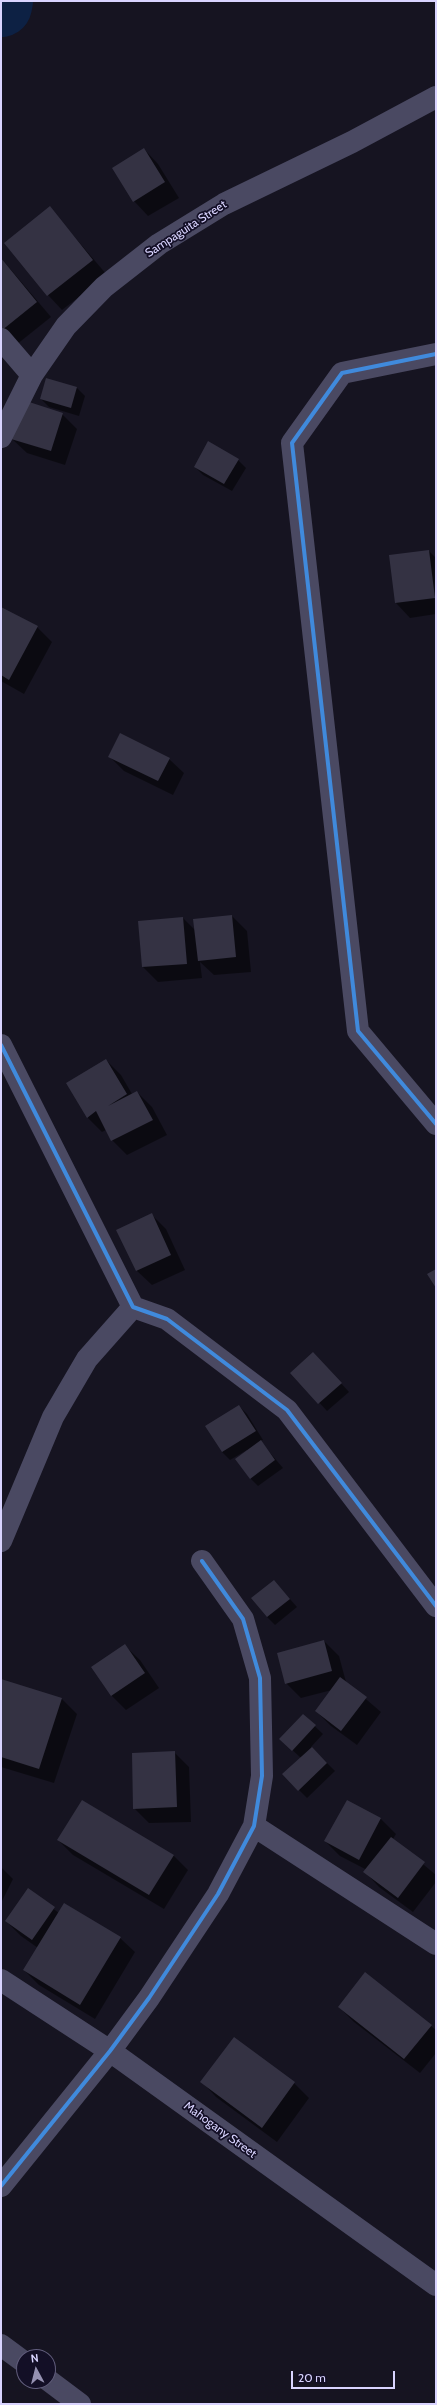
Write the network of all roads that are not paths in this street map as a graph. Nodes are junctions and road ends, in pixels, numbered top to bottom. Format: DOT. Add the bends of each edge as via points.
graph roads {
  1 [pos="436,97"];
  2 [pos="1,339"];
  3 [pos="436,354"];
  4 [pos="32,375"];
  5 [pos="1,437"];
  6 [pos="1,1045"];
  7 [pos="436,1124"];
  8 [pos="133,1307"];
  9 [pos="1,1541"];
  10 [pos="202,1561"];
  11 [pos="436,1606"];
  12 [pos="254,1826"];
  13 [pos="436,1944"];
  14 [pos="1,1980"];
  15 [pos="110,2051"];
  16 [pos="1,2186"];
  17 [pos="436,2285"];
  18 [pos="1,2345"];
  19 [pos="16,2356"];
  20 [pos="56,2386"];
  21 [pos="80,2404"];
  1 -- 4 [label="street, Sampaguita Street" via="352,142 224,204 159,244 104,287 66,326"];
  2 -- 4 [label="street"];
  3 -- 7 [label="street" via="342,373 292,443 358,1031"];
  4 -- 5 [label="street, Sampaguita Street"];
  6 -- 8 [label="street"];
  8 -- 9 [label="street" via="87,1360 53,1417"];
  8 -- 11 [label="street" via="167,1320 287,1410"];
  10 -- 12 [label="street" via="243,1619 260,1678 262,1776"];
  12 -- 13 [label="street"];
  12 -- 15 [label="street" via="218,1894 149,1998"];
  14 -- 15 [label="street, Mahogany Street"];
  15 -- 16 [label="street"];
  15 -- 17 [label="street, Mahogany Street"];
  18 -- 19 [label="street"];
  20 -- 21 [label="street"];
}
